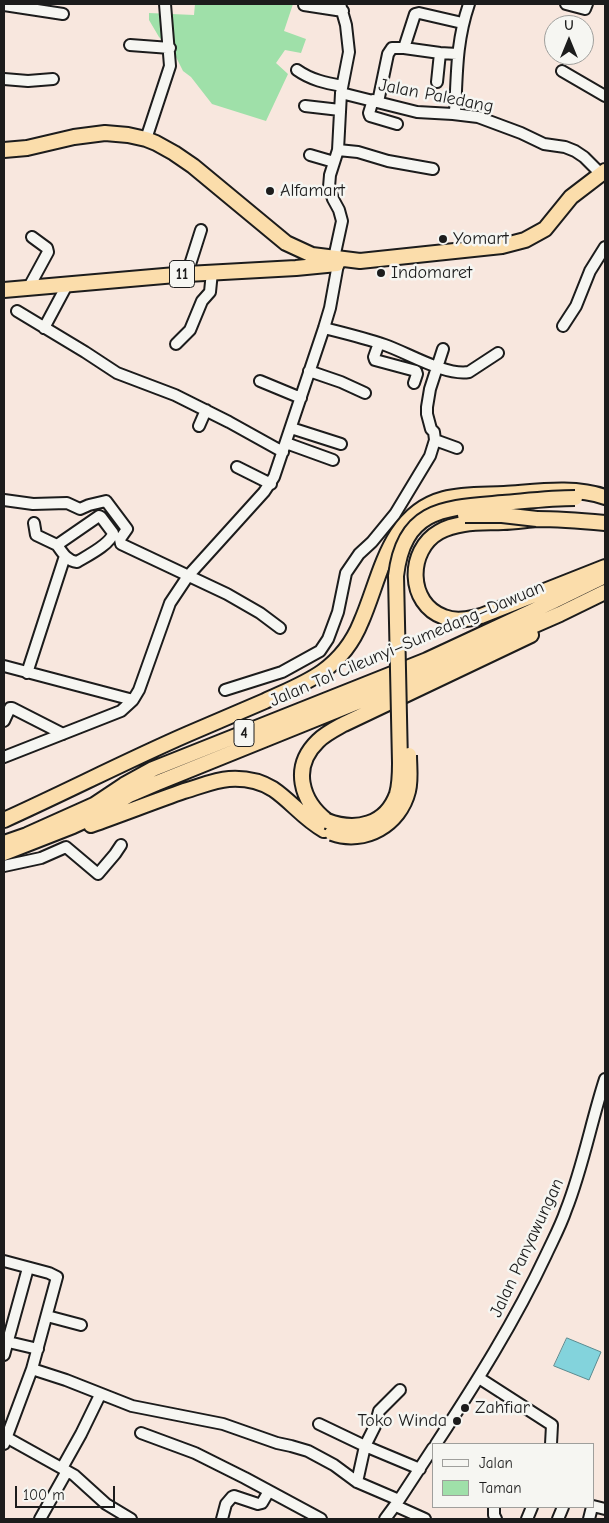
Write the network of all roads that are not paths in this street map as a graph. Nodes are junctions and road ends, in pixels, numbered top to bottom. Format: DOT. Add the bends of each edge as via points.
graph roads {
  1 [pos="165,4"];
  2 [pos="469,4"];
  3 [pos="566,4"];
  4 [pos="4,5"];
  5 [pos="304,5"];
  6 [pos="586,6"];
  7 [pos="341,8"];
  8 [pos="63,14"];
  9 [pos="458,22"];
  10 [pos="130,45"];
  11 [pos="170,48"];
  12 [pos="404,48"];
  13 [pos="440,53"];
  14 [pos="457,54"];
  15 [pos="298,70"];
  16 [pos="562,71"];
  17 [pos="4,79"];
  18 [pos="53,79"];
  19 [pos="437,82"];
  20 [pos="342,90"];
  21 [pos="605,96"];
  22 [pos="376,101"];
  23 [pos="305,106"];
  24 [pos="340,110"];
  25 [pos="455,114"];
  26 [pos="397,124"];
  27 [pos="146,139"];
  28 [pos="4,150"];
  29 [pos="338,150"];
  30 [pos="310,155"];
  31 [pos="334,162"];
  32 [pos="433,169"];
  33 [pos="604,177"];
  34 [pos="201,230"];
  35 [pos="32,237"];
  36 [pos="605,247"];
  37 [pos="299,250"];
  38 [pos="336,261"];
  39 [pos="296,268"];
  40 [pos="212,272"];
  41 [pos="187,274"];
  42 [pos="67,285"];
  43 [pos="29,287"];
  44 [pos="4,290"];
  45 [pos="17,311"];
  46 [pos="563,326"];
  47 [pos="44,328"];
  48 [pos="324,328"];
  49 [pos="379,343"];
  50 [pos="176,344"];
  51 [pos="443,349"];
  52 [pos="498,352"];
  53 [pos="436,367"];
  54 [pos="309,371"];
  55 [pos="260,381"];
  56 [pos="414,383"];
  57 [pos="365,393"];
  58 [pos="301,398"];
  59 [pos="206,410"];
  60 [pos="198,426"];
  61 [pos="291,428"];
  62 [pos="435,440"];
  63 [pos="341,444"];
  64 [pos="285,448"];
  65 [pos="457,448"];
  66 [pos="333,460"];
  67 [pos="237,467"];
  68 [pos="271,484"];
  69 [pos="605,498"];
  70 [pos="4,500"];
  71 [pos="537,519"];
  72 [pos="605,523"];
  73 [pos="34,524"];
  74 [pos="57,545"];
  75 [pos="65,556"];
  76 [pos="605,567"];
  77 [pos="188,576"];
  78 [pos="605,576"];
  79 [pos="605,592"];
  80 [pos="605,596"];
  81 [pos="280,628"];
  82 [pos="503,637"];
  83 [pos="4,666"];
  84 [pos="26,673"];
  85 [pos="225,690"];
  86 [pos="133,700"];
  87 [pos="4,721"];
  88 [pos="63,734"];
  89 [pos="4,756"];
  90 [pos="4,820"];
  91 [pos="325,825"];
  92 [pos="4,843"];
  93 [pos="121,845"];
  94 [pos="4,853"];
  95 [pos="4,866"];
  96 [pos="605,1079"];
  97 [pos="4,1261"];
  98 [pos="28,1268"];
  99 [pos="47,1316"];
  100 [pos="81,1325"];
  101 [pos="6,1341"];
  102 [pos="38,1349"];
  103 [pos="4,1355"];
  104 [pos="32,1370"];
  105 [pos="479,1378"];
  106 [pos="400,1390"];
  107 [pos="100,1395"];
  108 [pos="319,1424"];
  109 [pos="141,1433"];
  110 [pos="5,1439"];
  111 [pos="437,1443"];
  112 [pos="552,1443"];
  113 [pos="366,1446"];
  114 [pos="432,1450"];
  115 [pos="65,1469"];
  116 [pos="420,1469"];
  117 [pos="357,1482"];
  118 [pos="269,1491"];
  119 [pos="398,1503"];
  120 [pos="316,1518"];
  121 [pos="40,1519"];
  122 [pos="130,1519"];
  123 [pos="222,1519"];
  124 [pos="386,1519"];
  125 [pos="425,1519"];
  1 -- 11 [label="street"];
  2 -- 14 [label="street"];
  3 -- 6 [label="street"];
  4 -- 8 [label="street"];
  5 -- 7 [label="street"];
  7 -- 20 [label="street" via="349,52"];
  9 -- 12 [label="street" via="415,14"];
  10 -- 11 [label="street"];
  11 -- 27 [label="street" via="170,66"];
  12 -- 13 [label="street"];
  12 -- 22 [label="street" via="392,48 388,54"];
  13 -- 14 [label="street"];
  13 -- 19 [label="street"];
  14 -- 25 [label="street"];
  15 -- 20 [label="street, Jalan Paledang" via="318,82"];
  16 -- 21 [label="street"];
  17 -- 18 [label="street"];
  20 -- 22 [label="street, Jalan Paledang"];
  20 -- 24 [label="street"];
  22 -- 25 [label="street, Jalan Paledang" via="417,112"];
  22 -- 26 [label="street" via="370,116"];
  23 -- 24 [label="street"];
  24 -- 29 [label="street"];
  25 -- 33 [label="street, Jalan Paledang" via="478,117 544,144 565,147 584,157"];
  27 -- 28 [label="highway, 11" via="104,133"];
  27 -- 37 [label="highway, 11" via="193,166 286,243"];
  29 -- 31 [label="street"];
  29 -- 32 [label="street"];
  30 -- 31 [label="street"];
  31 -- 38 [label="street" via="329,187 342,221"];
  33 -- 38 [label="highway, 11" via="571,197 545,229 516,243"];
  34 -- 41 [label="street"];
  35 -- 43 [label="street" via="48,252"];
  36 -- 46 [label="street"];
  37 -- 38 [label="highway, 11"];
  37 -- 39 [label="highway" via="300,261"];
  38 -- 39 [label="highway, 11"];
  38 -- 48 [label="street"];
  39 -- 40 [label="highway, 11"];
  40 -- 41 [label="highway, 11"];
  40 -- 50 [label="street" via="210,292 202,301 190,330"];
  41 -- 42 [label="highway, 11"];
  42 -- 43 [label="highway, 11"];
  42 -- 47 [label="street"];
  43 -- 44 [label="highway, 11"];
  45 -- 47 [label="street"];
  47 -- 59 [label="street" via="117,373"];
  48 -- 49 [label="street"];
  48 -- 54 [label="street"];
  49 -- 53 [label="street"];
  49 -- 56 [label="street" via="375,360 416,371"];
  51 -- 53 [label="street"];
  52 -- 53 [label="street" via="469,372"];
  53 -- 62 [label="street" via="427,414"];
  54 -- 57 [label="street"];
  54 -- 58 [label="street"];
  55 -- 58 [label="street"];
  58 -- 61 [label="street"];
  59 -- 60 [label="street"];
  59 -- 64 [label="street"];
  61 -- 63 [label="street"];
  61 -- 64 [label="street"];
  62 -- 65 [label="street"];
  62 -- 85 [label="street" via="430,456 395,514 346,573 338,612 320,651 282,672"];
  64 -- 66 [label="street"];
  64 -- 68 [label="street"];
  67 -- 68 [label="street"];
  68 -- 77 [label="street"];
  69 -- 90 [label="highway" via="587,493 560,492 476,495 428,506 415,513 402,527 387,552 355,634 339,657 322,672"];
  69 -- 91 [label="highway, bridge" via="549,498 464,506 441,511 419,524 402,548 396,576 400,763 397,793 383,816 372,822 351,827"];
  70 -- 77 [label="street" via="33,504 67,503 80,509 106,501 127,529 120,539 121,544"];
  71 -- 72 [label="highway"];
  71 -- 76 [label="highway, bridge" via="462,525 438,532 422,547 415,570 416,583 426,604 444,618 455,620 482,616"];
  71 -- 91 [label="highway, bridge" via="502,515 448,518 436,523 416,541 406,568 404,586 408,790 398,814 377,831 352,837 338,835"];
  73 -- 74 [label="street" via="36,536"];
  74 -- 75 [label="street"];
  74 -- 75 [label="street" via="100,516 113,533 108,542 77,562"];
  75 -- 84 [label="street"];
  77 -- 81 [label="street" via="227,594"];
  77 -- 86 [label="street" via="168,607"];
  78 -- 82 [label="highway, Jalan Tol Cileunyi–Sumedang–Dawuan / 4" via="554,602"];
  79 -- 82 [label="highway, Jalan Tol Cileunyi–Sumedang–Dawuan / 4"];
  80 -- 82 [label="highway"];
  82 -- 91 [label="highway" via="318,741 306,758 302,784 311,806"];
  82 -- 92 [label="highway, Jalan Tol Cileunyi–Sumedang–Dawuan / 4" via="427,660 153,769 94,805"];
  82 -- 94 [label="highway, Jalan Tol Cileunyi–Sumedang–Dawuan / 4" via="370,697 157,782 97,815"];
  83 -- 84 [label="street"];
  84 -- 86 [label="street"];
  86 -- 88 [label="street" via="122,711"];
  87 -- 88 [label="street" via="12,708"];
  88 -- 89 [label="street"];
  91 -- 94 [label="highway" via="314,824 273,789 257,782 227,779 162,799 36,848"];
  93 -- 95 [label="street" via="98,874 66,847 41,858"];
  96 -- 105 [label="street, Jalan Panyawungan" via="566,1211 528,1294"];
  97 -- 98 [label="street"];
  98 -- 99 [label="street" via="57,1277"];
  98 -- 101 [label="street"];
  99 -- 100 [label="street"];
  99 -- 102 [label="street"];
  101 -- 102 [label="street"];
  101 -- 103 [label="street"];
  102 -- 104 [label="street"];
  104 -- 107 [label="street"];
  104 -- 110 [label="street"];
  105 -- 111 [label="street, Jalan Panyawungan"];
  105 -- 112 [label="street" via="552,1425"];
  106 -- 113 [label="street" via="380,1411"];
  107 -- 115 [label="street"];
  107 -- 117 [label="street" via="132,1406 223,1424 277,1444 308,1451"];
  108 -- 113 [label="street"];
  109 -- 118 [label="street" via="195,1453"];
  110 -- 115 [label="street"];
  113 -- 116 [label="street"];
  113 -- 117 [label="street"];
  114 -- 116 [label="street"];
  115 -- 121 [label="street"];
  115 -- 122 [label="street" via="106,1504"];
  116 -- 119 [label="street"];
  117 -- 119 [label="street"];
  118 -- 120 [label="street"];
  118 -- 123 [label="street" via="258,1504 232,1496"];
  119 -- 124 [label="street"];
  119 -- 125 [label="street"];
}
